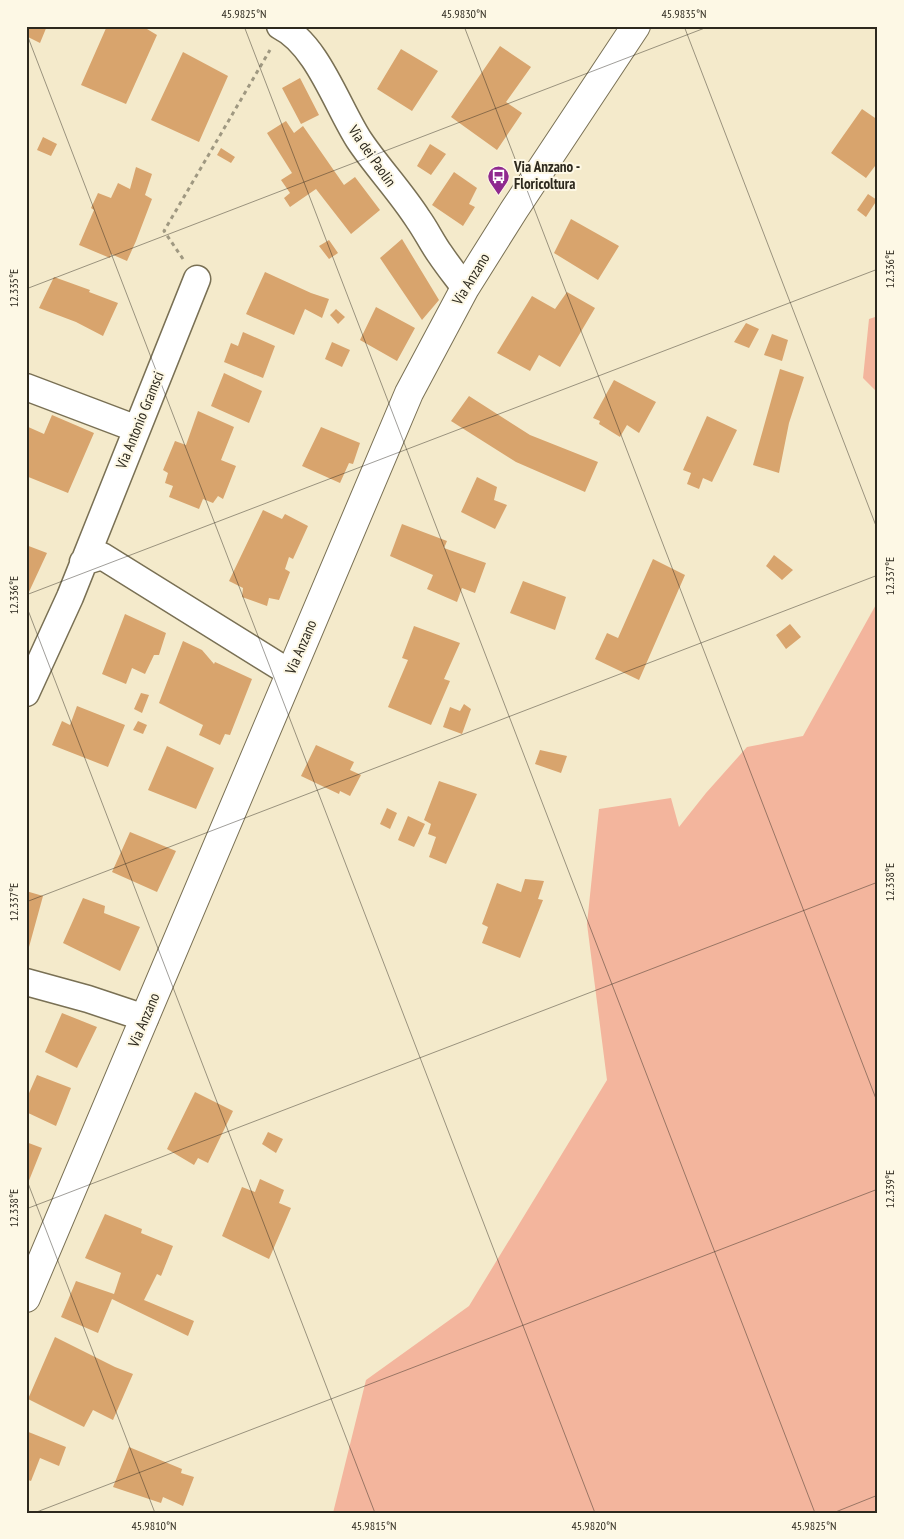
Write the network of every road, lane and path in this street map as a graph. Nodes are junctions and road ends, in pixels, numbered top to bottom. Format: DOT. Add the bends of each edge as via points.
graph roads {
  1 [pos="636,26"];
  2 [pos="282,27"];
  3 [pos="197,279"];
  4 [pos="465,288"];
  5 [pos="26,387"];
  6 [pos="137,429"];
  7 [pos="84,562"];
  8 [pos="34,657"];
  9 [pos="290,673"];
  10 [pos="26,693"];
  11 [pos="26,982"];
  12 [pos="145,1018"];
  13 [pos="26,1298"];
  1 -- 4 [label="main road, Via Anzano"];
  2 -- 3 [label="path" via="164,231"];
  2 -- 4 [label="street, Via dei Paolin" via="314,59 360,142 418,218"];
  3 -- 6 [label="street, Via Antonio Gramsci"];
  4 -- 9 [label="main road, Via Anzano" via="409,393"];
  5 -- 6 [label="street"];
  6 -- 7 [label="street, Via Antonio Gramsci"];
  7 -- 8 [label="street, Via Antonio Gramsci" via="70,597"];
  7 -- 9 [label="street" via="102,556"];
  8 -- 10 [label="street, Via Antonio Gramsci"];
  9 -- 12 [label="main road, Via Anzano"];
  11 -- 12 [label="street"];
  12 -- 13 [label="main road, Via Anzano"];
}
